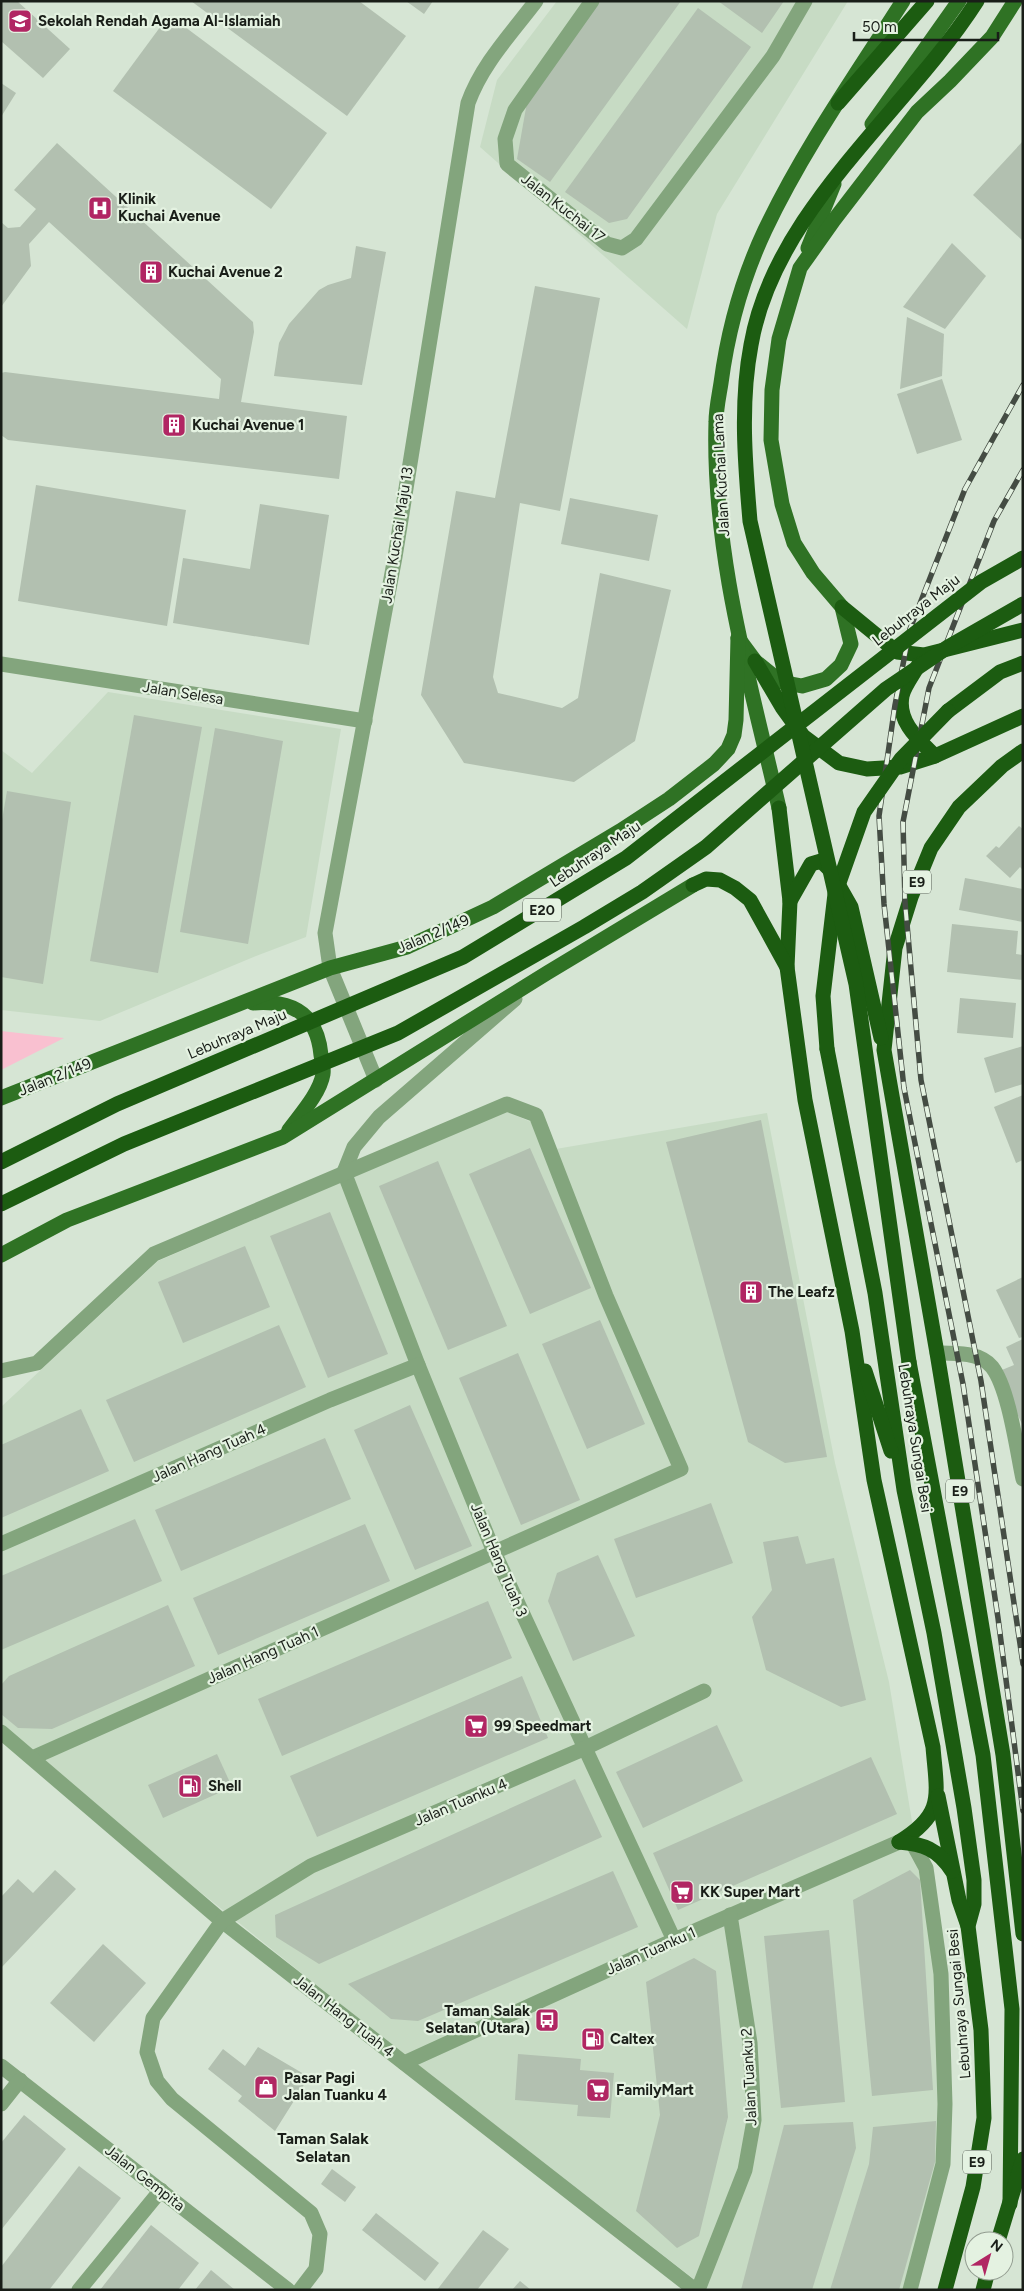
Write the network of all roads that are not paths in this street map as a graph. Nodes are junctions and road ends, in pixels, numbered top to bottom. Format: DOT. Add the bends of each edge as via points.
graph roads {
  1 [pos="536,1"];
  2 [pos="592,1"];
  3 [pos="806,1"];
  4 [pos="903,1"];
  5 [pos="927,1"];
  6 [pos="959,1"];
  7 [pos="977,1"];
  8 [pos="1015,1"];
  9 [pos="838,103"];
  10 [pos="800,268"];
  11 [pos="1023,558"];
  12 [pos="1023,604"];
  13 [pos="842,606"];
  14 [pos="1023,630"];
  15 [pos="738,638"];
  16 [pos="924,655"];
  17 [pos="756,661"];
  18 [pos="1023,663"];
  19 [pos="1,664"];
  20 [pos="1023,716"];
  21 [pos="365,721"];
  22 [pos="1023,751"];
  23 [pos="936,756"];
  24 [pos="778,808"];
  25 [pos="693,885"];
  26 [pos="790,901"];
  27 [pos="787,967"];
  28 [pos="330,968"];
  29 [pos="546,973"];
  30 [pos="236,1004"];
  31 [pos="884,1050"];
  32 [pos="376,1080"];
  33 [pos="1,1098"];
  34 [pos="283,1137"];
  35 [pos="1,1162"];
  36 [pos="344,1172"];
  37 [pos="1,1204"];
  38 [pos="1,1255"];
  39 [pos="852,1331"];
  40 [pos="937,1353"];
  41 [pos="418,1365"];
  42 [pos="1,1371"];
  43 [pos="1023,1479"];
  44 [pos="904,1490"];
  45 [pos="1,1544"];
  46 [pos="494,1552"];
  47 [pos="704,1691"];
  48 [pos="1,1732"];
  49 [pos="583,1749"];
  50 [pos="32,1758"];
  51 [pos="937,1788"];
  52 [pos="906,1843"];
  53 [pos="954,1875"];
  54 [pos="730,1915"];
  55 [pos="222,1921"];
  56 [pos="968,1926"];
  57 [pos="1023,1934"];
  58 [pos="674,1940"];
  59 [pos="404,2063"];
  60 [pos="1,2066"];
  61 [pos="20,2080"];
  62 [pos="1,2104"];
  63 [pos="1023,2159"];
  64 [pos="161,2190"];
  65 [pos="1010,2204"];
  66 [pos="1001,2231"];
  67 [pos="79,2290"];
  68 [pos="288,2290"];
  69 [pos="300,2290"];
  70 [pos="696,2290"];
  71 [pos="910,2290"];
  72 [pos="945,2290"];
  1 -- 21 [label="street, Jalan Kuchai Maju 13" via="486,65 468,103 395,558"];
  2 -- 3 [label="street, Jalan Kuchai 17" via="515,110 505,139 508,164 607,244 622,248 636,239 773,56"];
  4 -- 9 [label="main road, Jalan Kuchai Lama"];
  5 -- 9 [label="highway"];
  6 -- 10 [label="main road" via="852,151 834,184"];
  7 -- 65 [label="highway, bridge" via="819,198 765,292 751,344 745,453 750,522 856,984 909,1362 983,1755 1012,2009"];
  8 -- 10 [label="main road" via="992,37 917,112"];
  9 -- 15 [label="main road, Jalan Kuchai Lama" via="801,162 764,231 741,289 724,359 716,420 719,511"];
  10 -- 13 [label="main road" via="779,339 772,390 771,440 782,504 794,543 813,573"];
  11 -- 35 [label="highway, Lebuhraya Maju / E20, bridge" via="981,582 626,858 463,958 117,1104"];
  12 -- 37 [label="highway, E20, bridge" via="972,632 886,689 706,847 642,892 398,1033 124,1144"];
  13 -- 16 [label="highway" via="897,652"];
  13 -- 17 [label="main road" via="851,644 841,665 826,680 802,686 781,682"];
  14 -- 16 [label="highway"];
  15 -- 17 [label="main road"];
  15 -- 24 [label="main road, Jalan Kuchai Lama"];
  15 -- 28 [label="main road, Jalan 2/149" via="734,735 728,750 714,764 670,799 493,907 407,947"];
  16 -- 23 [label="highway" via="902,696 902,715 909,729"];
  17 -- 23 [label="highway" via="803,736 839,763 867,769 900,767"];
  18 -- 44 [label="highway, Lebuhraya Sungai Besi / E9, bridge" via="1000,672 948,711 901,759 864,812 835,894 824,996 827,1049 876,1293"];
  19 -- 21 [label="street, Jalan Selesa"];
  20 -- 23 [label="highway"];
  21 -- 28 [label="street, Jalan Kuchai Maju 13" via="325,933"];
  22 -- 31 [label="highway, E9" via="1002,766 959,807 930,848 895,948"];
  24 -- 26 [label="highway"];
  25 -- 27 [label="highway" via="706,879 720,880 750,900"];
  25 -- 29 [label="main road"];
  26 -- 27 [label="highway"];
  26 -- 31 [label="highway" via="811,864 821,860 851,907"];
  27 -- 39 [label="highway" via="805,1100"];
  28 -- 30 [label="main road, Jalan 2/149"];
  28 -- 32 [label="street, Jalan Kuchai Maju 13"];
  29 -- 32 [label="main road"];
  29 -- 36 [label="street" via="379,1118 354,1147"];
  30 -- 33 [label="main road, Jalan 2/149"];
  30 -- 34 [label="main road" via="271,1001 294,1008 308,1017 320,1044 323,1075 311,1101"];
  31 -- 40 [label="highway, E9"];
  32 -- 34 [label="main road"];
  34 -- 38 [label="main road" via="67,1220"];
  36 -- 41 [label="street, Jalan Hang Tuah 3"];
  36 -- 42 [label="street" via="154,1254 37,1363"];
  36 -- 46 [label="street, Jalan Hang Tuah 1" via="506,1104 536,1115 606,1296 681,1469"];
  39 -- 44 [label="highway"];
  39 -- 51 [label="highway" via="874,1480 933,1747"];
  40 -- 43 [label="street" via="973,1355 992,1366 1006,1398"];
  40 -- 57 [label="highway, E9" via="1003,1755"];
  41 -- 45 [label="street, Jalan Hang Tuah 4" via="330,1400"];
  41 -- 46 [label="street, Jalan Hang Tuah 3"];
  44 -- 56 [label="highway, Lebuhraya Sungai Besi / E9" via="934,1633 964,1808 974,1880 974,1904"];
  46 -- 49 [label="street, Jalan Hang Tuah 3"];
  46 -- 50 [label="street, Jalan Hang Tuah 1"];
  47 -- 49 [label="street, Jalan Tuanku 4"];
  48 -- 50 [label="street, Jalan Hang Tuah 4"];
  49 -- 55 [label="street, Jalan Tuanku 4" via="311,1866"];
  49 -- 58 [label="street, Jalan Hang Tuah 3"];
  50 -- 55 [label="street, Jalan Hang Tuah 4"];
  51 -- 52 [label="highway" via="935,1807 928,1820"];
  51 -- 53 [label="highway"];
  52 -- 53 [label="highway" via="930,1849 943,1858"];
  52 -- 54 [label="street, Jalan Tuanku 1"];
  52 -- 71 [label="street" via="926,1868 941,1974 945,2104 943,2164"];
  53 -- 56 [label="highway" via="958,1900"];
  54 -- 58 [label="street, Jalan Tuanku 1"];
  54 -- 70 [label="street, Jalan Tuanku 2" via="750,2043 754,2120 745,2170"];
  55 -- 59 [label="street, Jalan Hang Tuah 4"];
  55 -- 69 [label="street" via="153,2018 147,2052 158,2081 172,2099 311,2213 320,2234 316,2269"];
  56 -- 72 [label="highway, Lebuhraya Sungai Besi / E9" via="981,2030 984,2118 973,2187"];
  58 -- 59 [label="street, Jalan Tuanku 1"];
  59 -- 70 [label="street, Jalan Hang Tuah 4"];
  60 -- 61 [label="street, Jalan Gempita"];
  61 -- 62 [label="street"];
  61 -- 64 [label="street, Jalan Gempita"];
  63 -- 65 [label="highway"];
  64 -- 67 [label="street"];
  64 -- 68 [label="street, Jalan Gempita"];
  65 -- 66 [label="highway"];
}
